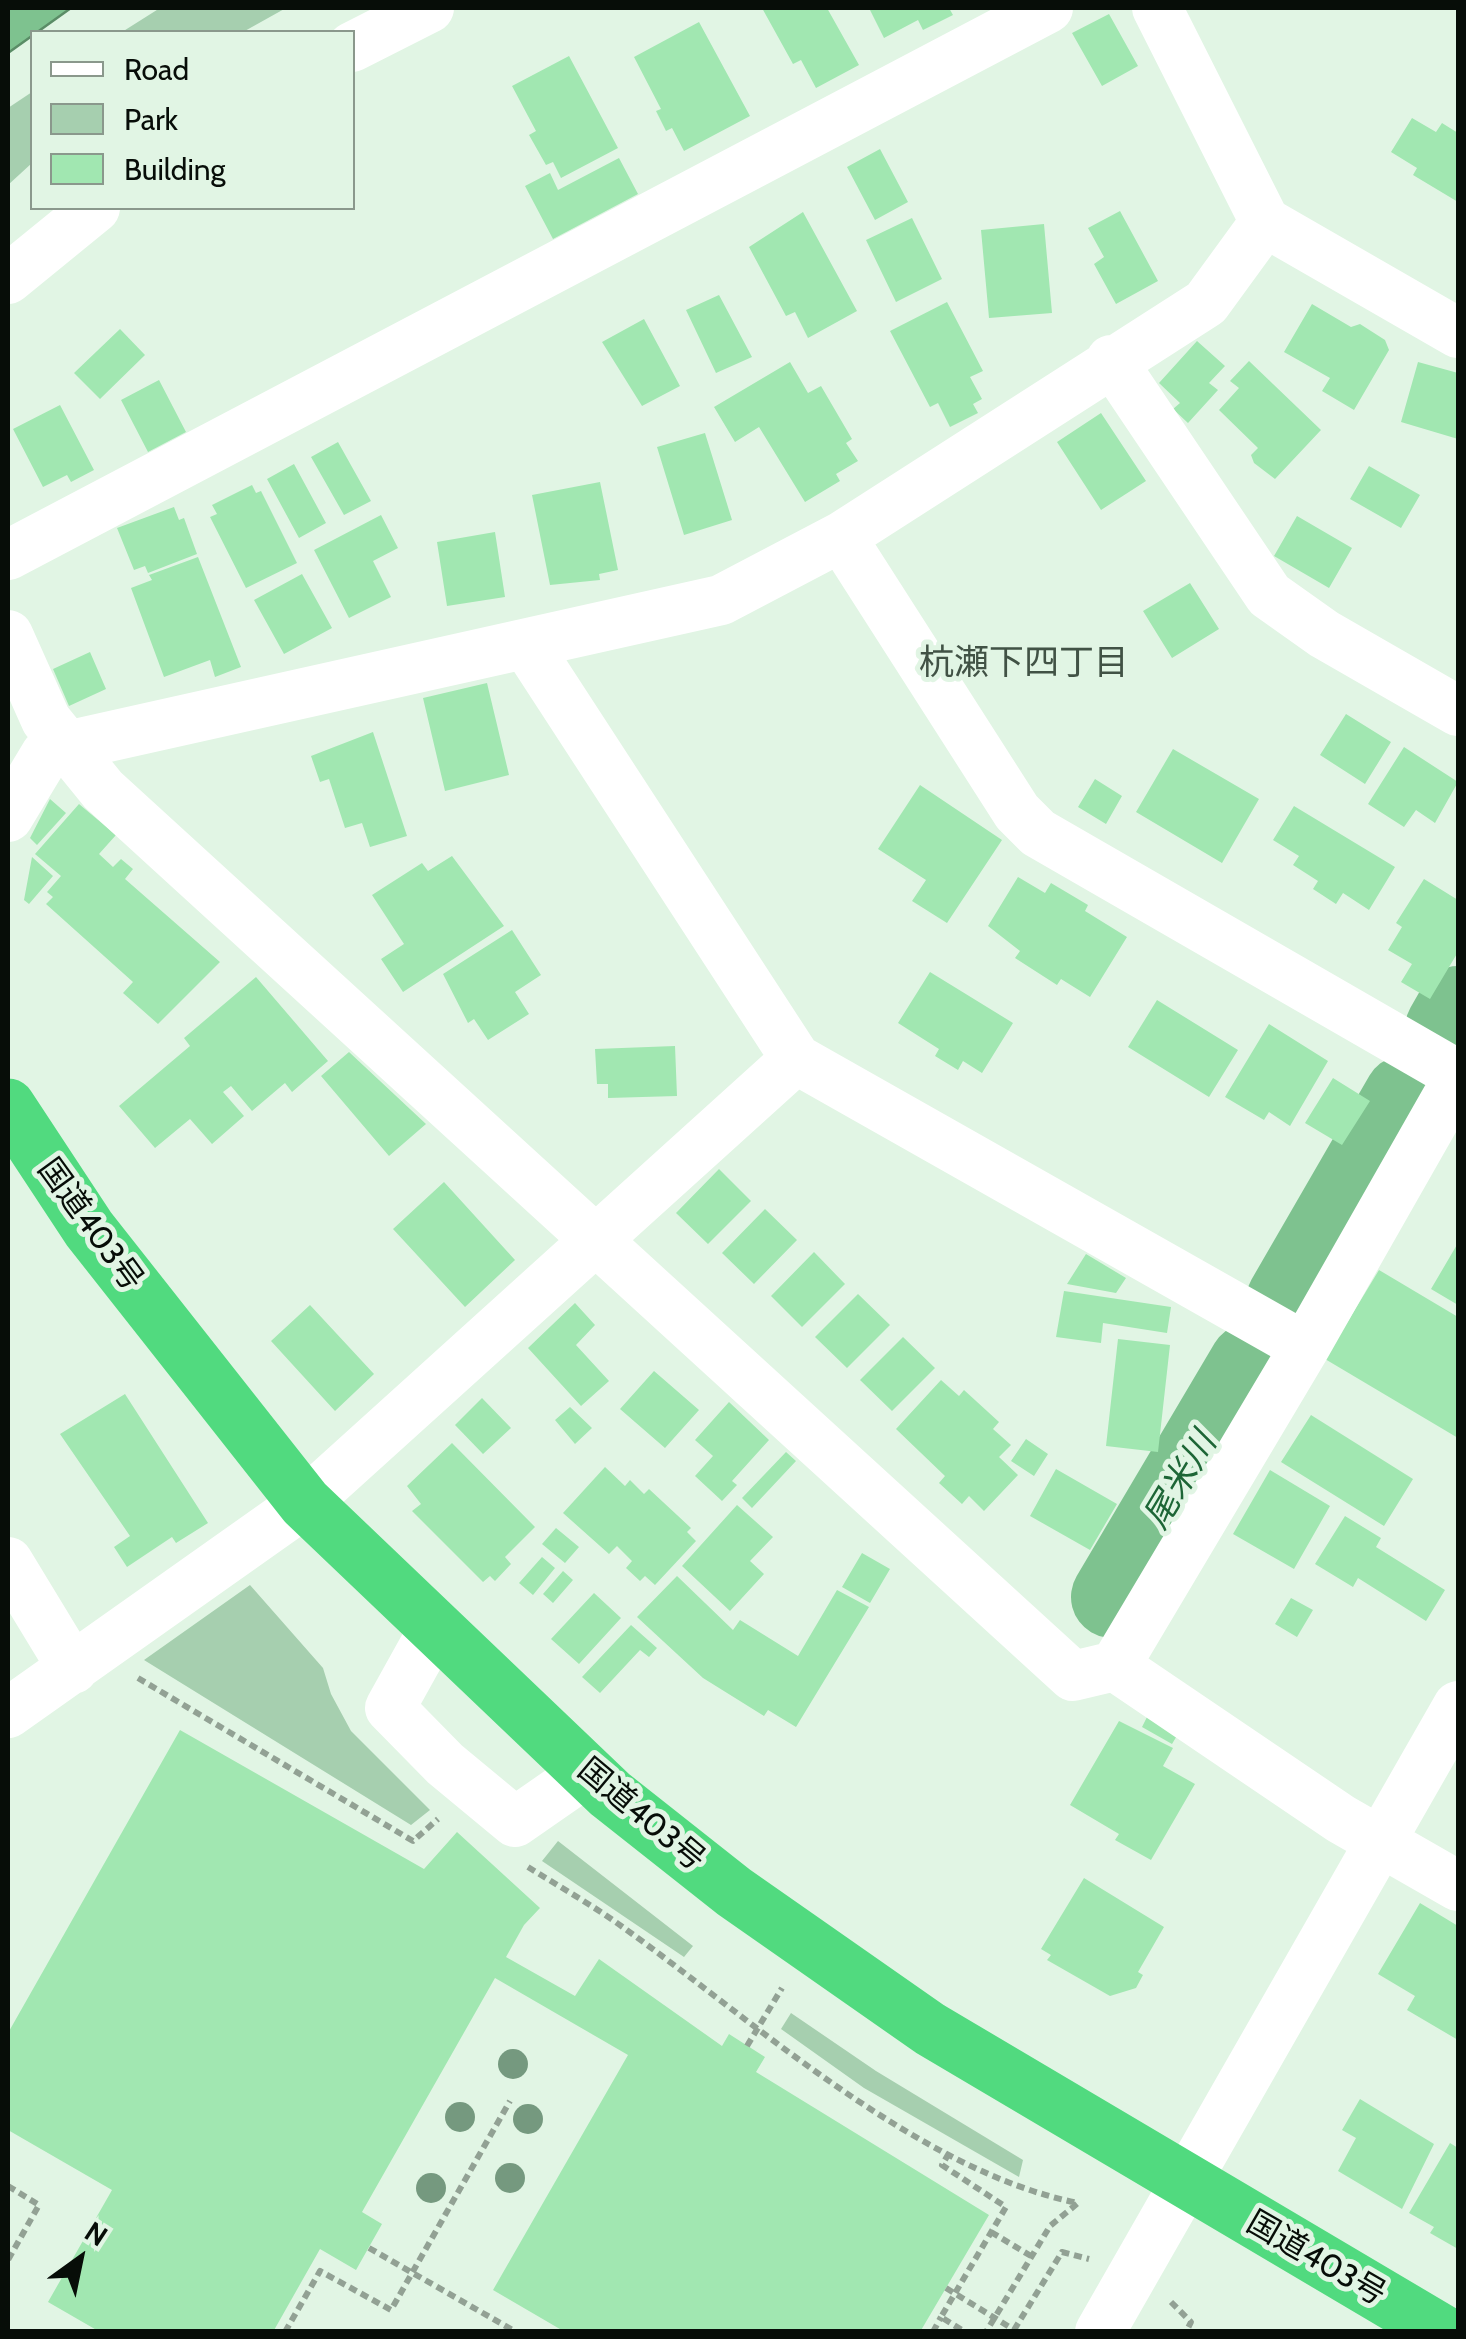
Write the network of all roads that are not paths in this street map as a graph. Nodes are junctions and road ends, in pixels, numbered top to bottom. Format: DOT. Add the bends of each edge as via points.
graph roads {
  1 [pos="429,8"];
  2 [pos="1048,8"];
  3 [pos="1157,8"];
  4 [pos="355,45"];
  5 [pos="93,210"];
  6 [pos="1266,222"];
  7 [pos="8,280"];
  8 [pos="1458,334"];
  9 [pos="1110,360"];
  10 [pos="840,537"];
  11 [pos="8,555"];
  12 [pos="8,635"];
  13 [pos="528,647"];
  14 [pos="1458,711"];
  15 [pos="67,746"];
  16 [pos="8,817"];
  17 [pos="796,1059"];
  18 [pos="1458,1076"];
  19 [pos="8,1106"];
  20 [pos="596,1240"];
  21 [pos="1306,1348"];
  22 [pos="305,1503"];
  23 [pos="8,1562"];
  24 [pos="435,1627"];
  25 [pos="84,1661"];
  26 [pos="1115,1666"];
  27 [pos="1458,1706"];
  28 [pos="8,1713"];
  29 [pos="587,1772"];
  30 [pos="1381,1840"];
  31 [pos="1458,1886"];
  32 [pos="1186,2184"];
  33 [pos="1100,2332"];
  34 [pos="1442,2332"];
  1 -- 4 [label="street"];
  2 -- 11 [label="street"];
  3 -- 6 [label="street"];
  5 -- 7 [label="street"];
  6 -- 8 [label="street"];
  6 -- 9 [label="street" via="1206,303"];
  9 -- 10 [label="street"];
  9 -- 14 [label="street" via="1269,595"];
  10 -- 13 [label="street" via="721,600"];
  10 -- 18 [label="street" via="1017,812 1038,833"];
  12 -- 15 [label="street" via="46,720"];
  13 -- 15 [label="street"];
  13 -- 17 [label="street"];
  15 -- 16 [label="street" via="46,754"];
  15 -- 20 [label="street" via="104,790"];
  17 -- 20 [label="street"];
  17 -- 21 [label="street"];
  18 -- 21 [label="street"];
  19 -- 22 [label="highway, 国道403号" via="89,1229"];
  20 -- 22 [label="street"];
  20 -- 26 [label="street" via="1073,1676"];
  21 -- 26 [label="street"];
  22 -- 24 [label="highway, 国道403号"];
  22 -- 25 [label="street"];
  23 -- 25 [label="street"];
  24 -- 29 [label="highway, 国道403号"];
  24 -- 29 [label="street" via="390,1708 444,1764 515,1822"];
  25 -- 28 [label="street"];
  26 -- 30 [label="street"];
  27 -- 30 [label="street"];
  29 -- 32 [label="highway, 国道403号" via="734,1892 914,2018"];
  30 -- 31 [label="street"];
  30 -- 32 [label="street"];
  32 -- 33 [label="street"];
  32 -- 34 [label="highway, 国道403号"];
}
